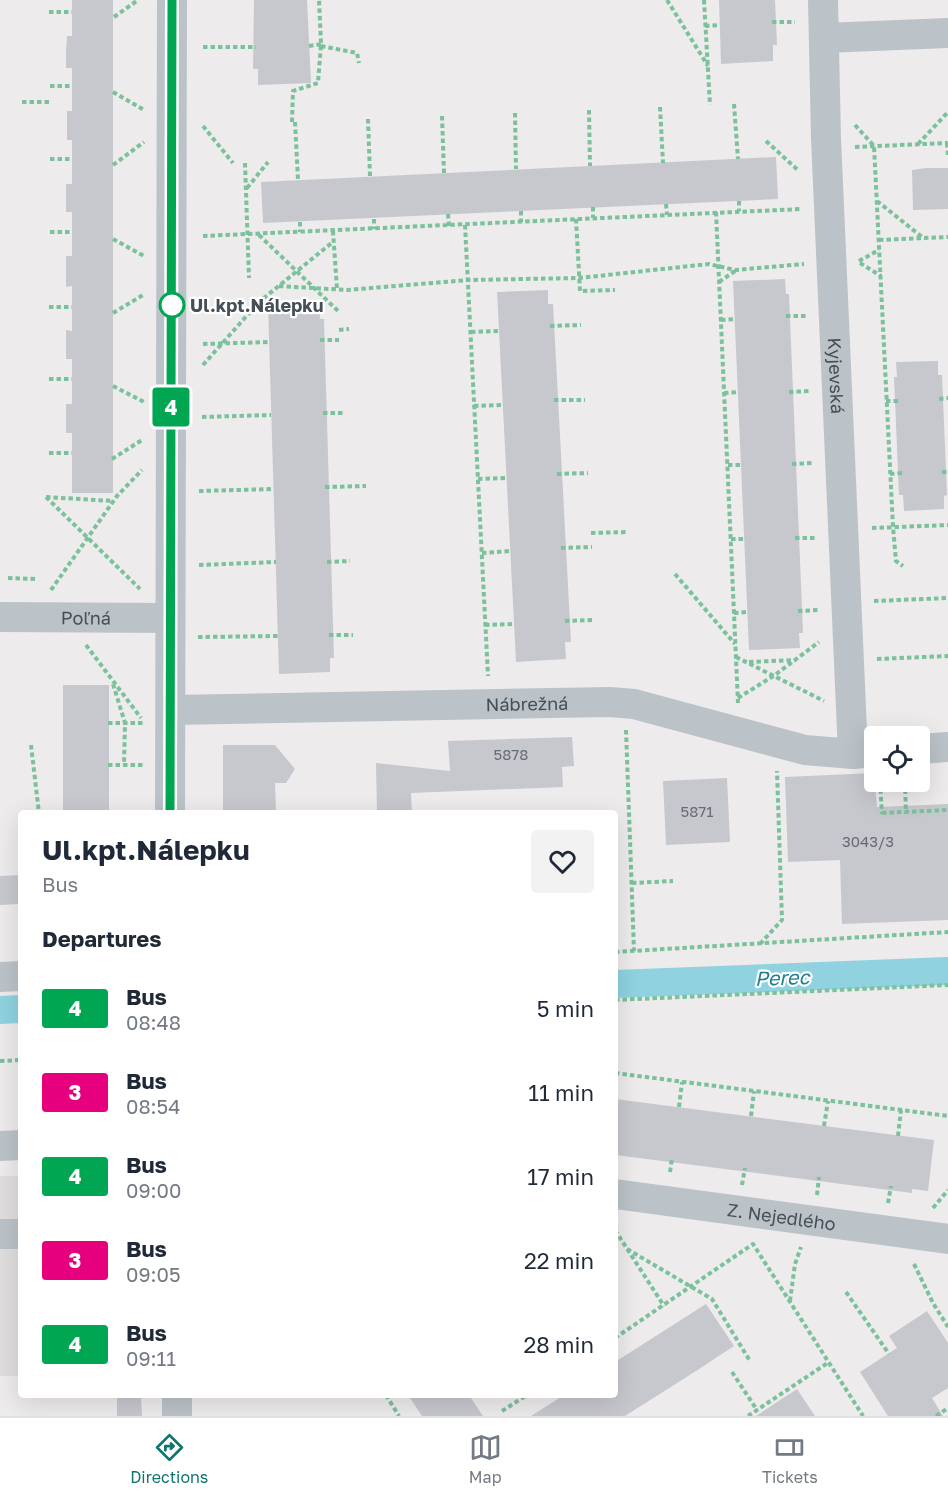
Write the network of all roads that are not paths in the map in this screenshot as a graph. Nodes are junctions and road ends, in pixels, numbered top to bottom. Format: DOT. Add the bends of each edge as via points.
graph roads {
  1 [pos="172,0"];
  2 [pos="823,0"];
  3 [pos="948,33"];
  4 [pos="824,38"];
  5 [pos="0,617"];
  6 [pos="170,618"];
  7 [pos="161,716"];
  8 [pos="948,747"];
  9 [pos="930,748"];
  10 [pos="864,753"];
  11 [pos="170,810"];
  12 [pos="18,976"];
  13 [pos="0,977"];
  14 [pos="18,1145"];
  15 [pos="0,1146"];
  16 [pos="618,1194"];
  17 [pos="0,1234"];
  18 [pos="18,1234"];
  19 [pos="948,1239"];
  20 [pos="177,1398"];
  21 [pos="177,1416"];
  1 -- 6 [label="street"];
  2 -- 4 [label="street, Kyjevská"];
  3 -- 4 [label="street"];
  4 -- 10 [label="street, Kyjevská"];
  5 -- 6 [label="street, Poľná" via="40,605"];
  6 -- 7 [label="street"];
  7 -- 10 [label="street, Nábrežná" via="584,702 634,704 805,750"];
  7 -- 11 [label="street"];
  8 -- 9 [label="street"];
  12 -- 13 [label="street"];
  14 -- 15 [label="street"];
  16 -- 19 [label="street, Z. Nejedlého"];
  17 -- 18 [label="street"];
  20 -- 21 [label="street"];
}
